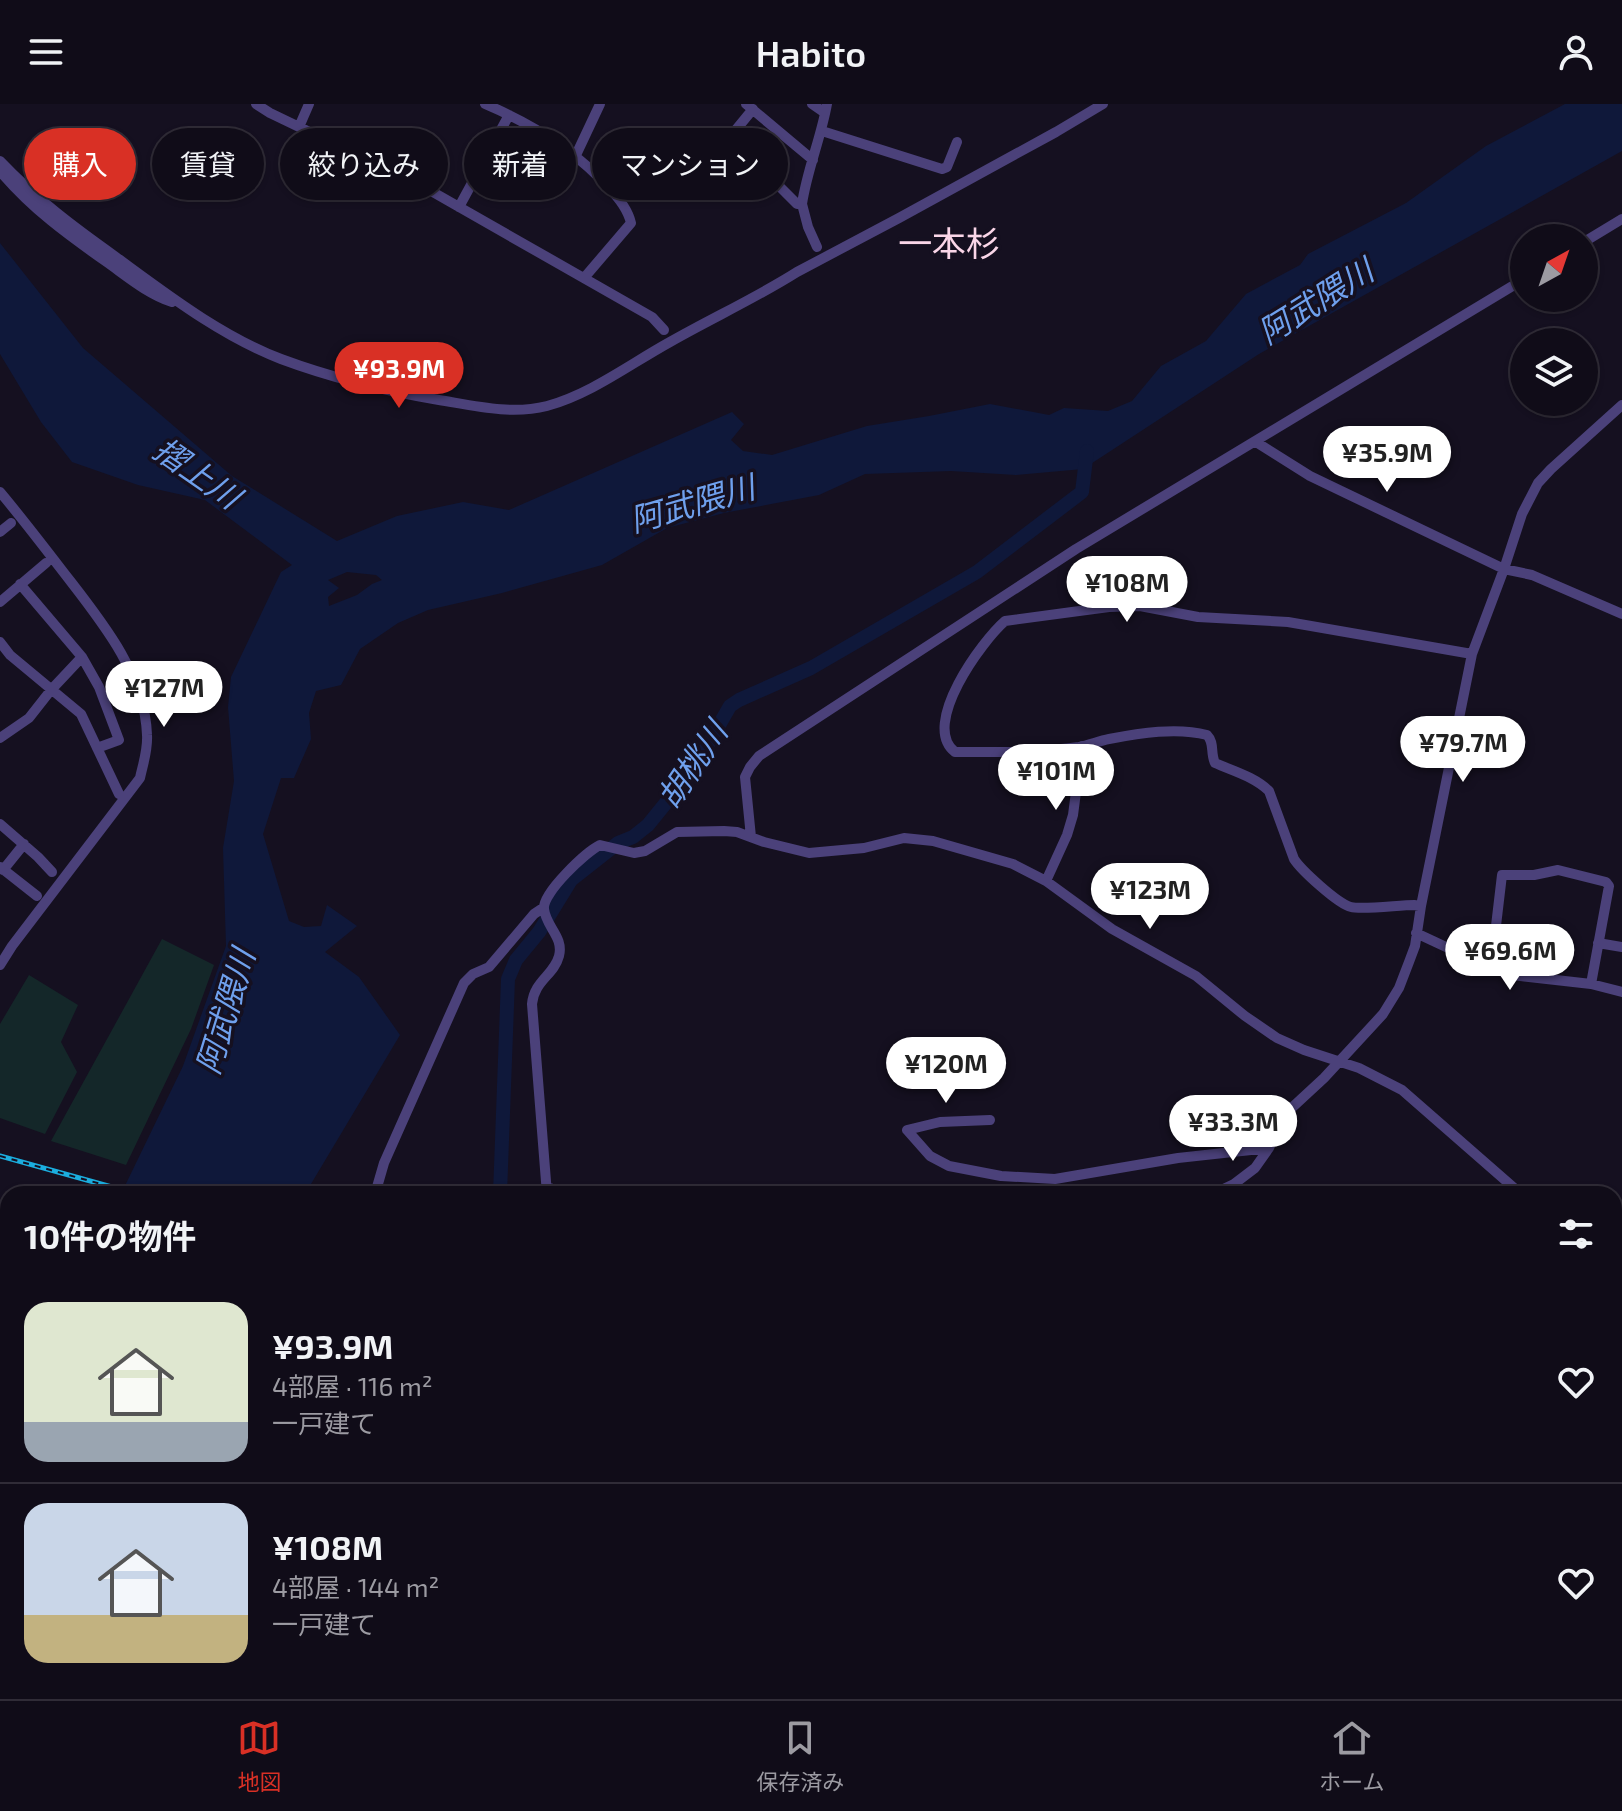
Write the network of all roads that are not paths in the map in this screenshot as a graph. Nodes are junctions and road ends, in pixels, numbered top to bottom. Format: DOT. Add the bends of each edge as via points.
graph roads {
  1 [pos="256,104"];
  2 [pos="309,104"];
  3 [pos="485,104"];
  4 [pos="600,104"];
  5 [pos="812,104"];
  6 [pos="1103,104"];
  7 [pos="750,107"];
  8 [pos="826,108"];
  9 [pos="509,115"];
  10 [pos="299,127"];
  11 [pos="536,128"];
  12 [pos="822,131"];
  13 [pos="957,142"];
  14 [pos="576,155"];
  15 [pos="813,160"];
  16 [pos="0,161"];
  17 [pos="0,171"];
  18 [pos="0,180"];
  19 [pos="20,194"];
  20 [pos="802,204"];
  21 [pos="459,207"];
  22 [pos="1622,219"];
  23 [pos="1598,234"];
  24 [pos="817,247"];
  25 [pos="584,278"];
  26 [pos="1510,288"];
  27 [pos="182,305"];
  28 [pos="664,330"];
  29 [pos="1622,405"];
  30 [pos="1256,442"];
  31 [pos="0,492"];
  32 [pos="11,523"];
  33 [pos="0,532"];
  34 [pos="46,563"];
  35 [pos="1504,569"];
  36 [pos="20,584"];
  37 [pos="0,602"];
  38 [pos="1622,614"];
  39 [pos="0,642"];
  40 [pos="1472,654"];
  41 [pos="10,655"];
  42 [pos="82,657"];
  43 [pos="0,664"];
  44 [pos="51,690"];
  45 [pos="0,738"];
  46 [pos="1082,746"];
  47 [pos="97,748"];
  48 [pos="119,794"];
  49 [pos="0,824"];
  50 [pos="751,837"];
  51 [pos="24,844"];
  52 [pos="2,868"];
  53 [pos="52,872"];
  54 [pos="1046,881"];
  55 [pos="37,896"];
  56 [pos="1421,906"];
  57 [pos="544,911"];
  58 [pos="1416,933"];
  59 [pos="1598,943"];
  60 [pos="1622,947"];
  61 [pos="0,965"];
  62 [pos="1491,968"];
  63 [pos="1591,984"];
  64 [pos="1622,992"];
  65 [pos="1341,1061"];
  66 [pos="990,1120"];
  67 [pos="1269,1148"];
  68 [pos="377,1186"];
  69 [pos="547,1186"];
  70 [pos="1230,1186"];
  71 [pos="1512,1186"];
  1 -- 10 [label="street"];
  2 -- 10 [label="street"];
  3 -- 9 [label="street"];
  4 -- 14 [label="street"];
  5 -- 8 [label="street"];
  6 -- 27 [label="street" via="548,406 501,410 365,385 279,358"];
  7 -- 15 [label="street"];
  7 -- 20 [label="street" via="730,137"];
  8 -- 12 [label="street"];
  9 -- 11 [label="street"];
  9 -- 21 [label="street"];
  10 -- 21 [label="street"];
  12 -- 13 [label="street" via="942,169"];
  12 -- 15 [label="street"];
  14 -- 25 [label="street" via="613,193 631,221"];
  15 -- 20 [label="street"];
  16 -- 27 [label="street" via="39,199"];
  17 -- 19 [label="street"];
  18 -- 19 [label="street"];
  19 -- 27 [label="street" via="153,295"];
  20 -- 24 [label="street"];
  21 -- 25 [label="street"];
  22 -- 23 [label="street"];
  25 -- 28 [label="street" via="652,317"];
  26 -- 30 [label="street"];
  29 -- 35 [label="street" via="1538,483"];
  30 -- 35 [label="street" via="1310,476"];
  30 -- 50 [label="street" via="1076,549 759,756 745,777"];
  31 -- 61 [label="street" via="114,641 140,699 147,737 140,778"];
  32 -- 33 [label="street"];
  34 -- 36 [label="street"];
  35 -- 38 [label="street" via="1532,575"];
  35 -- 40 [label="street"];
  36 -- 37 [label="street"];
  36 -- 42 [label="street"];
  39 -- 41 [label="street"];
  40 -- 46 [label="street" via="1288,622 1198,617 1140,606 1005,621 976,654 948,708 944,727 949,747 971,752"];
  40 -- 56 [label="street"];
  41 -- 43 [label="street"];
  41 -- 44 [label="street"];
  42 -- 44 [label="street"];
  42 -- 47 [label="street" via="119,740"];
  44 -- 45 [label="street" via="29,718"];
  44 -- 47 [label="street" via="81,714"];
  46 -- 54 [label="street" via="1073,815"];
  46 -- 56 [label="street" via="1163,732 1207,735 1215,763 1269,791 1294,859 1326,891 1351,907"];
  47 -- 48 [label="street"];
  49 -- 51 [label="street"];
  50 -- 54 [label="street" via="809,853 904,838 933,841 1001,859"];
  50 -- 57 [label="street" via="724,831 677,832 634,853 600,845 547,896"];
  51 -- 52 [label="street"];
  51 -- 53 [label="street"];
  52 -- 55 [label="street"];
  54 -- 65 [label="street" via="1112,929 1196,976 1277,1038"];
  56 -- 58 [label="street"];
  57 -- 68 [label="street" via="534,914 489,967 464,983"];
  57 -- 69 [label="street" via="559,942 559,956 535,989 532,1004"];
  58 -- 62 [label="street"];
  58 -- 65 [label="street" via="1393,998"];
  59 -- 60 [label="street"];
  59 -- 62 [label="street" via="1606,882 1558,870 1502,875"];
  59 -- 63 [label="street"];
  62 -- 63 [label="street"];
  63 -- 64 [label="street"];
  65 -- 67 [label="street" via="1284,1115"];
  65 -- 71 [label="street" via="1411,1097"];
  66 -- 67 [label="street" via="907,1130 930,1156 949,1166 1055,1179"];
  67 -- 70 [label="street" via="1255,1168"];
}
